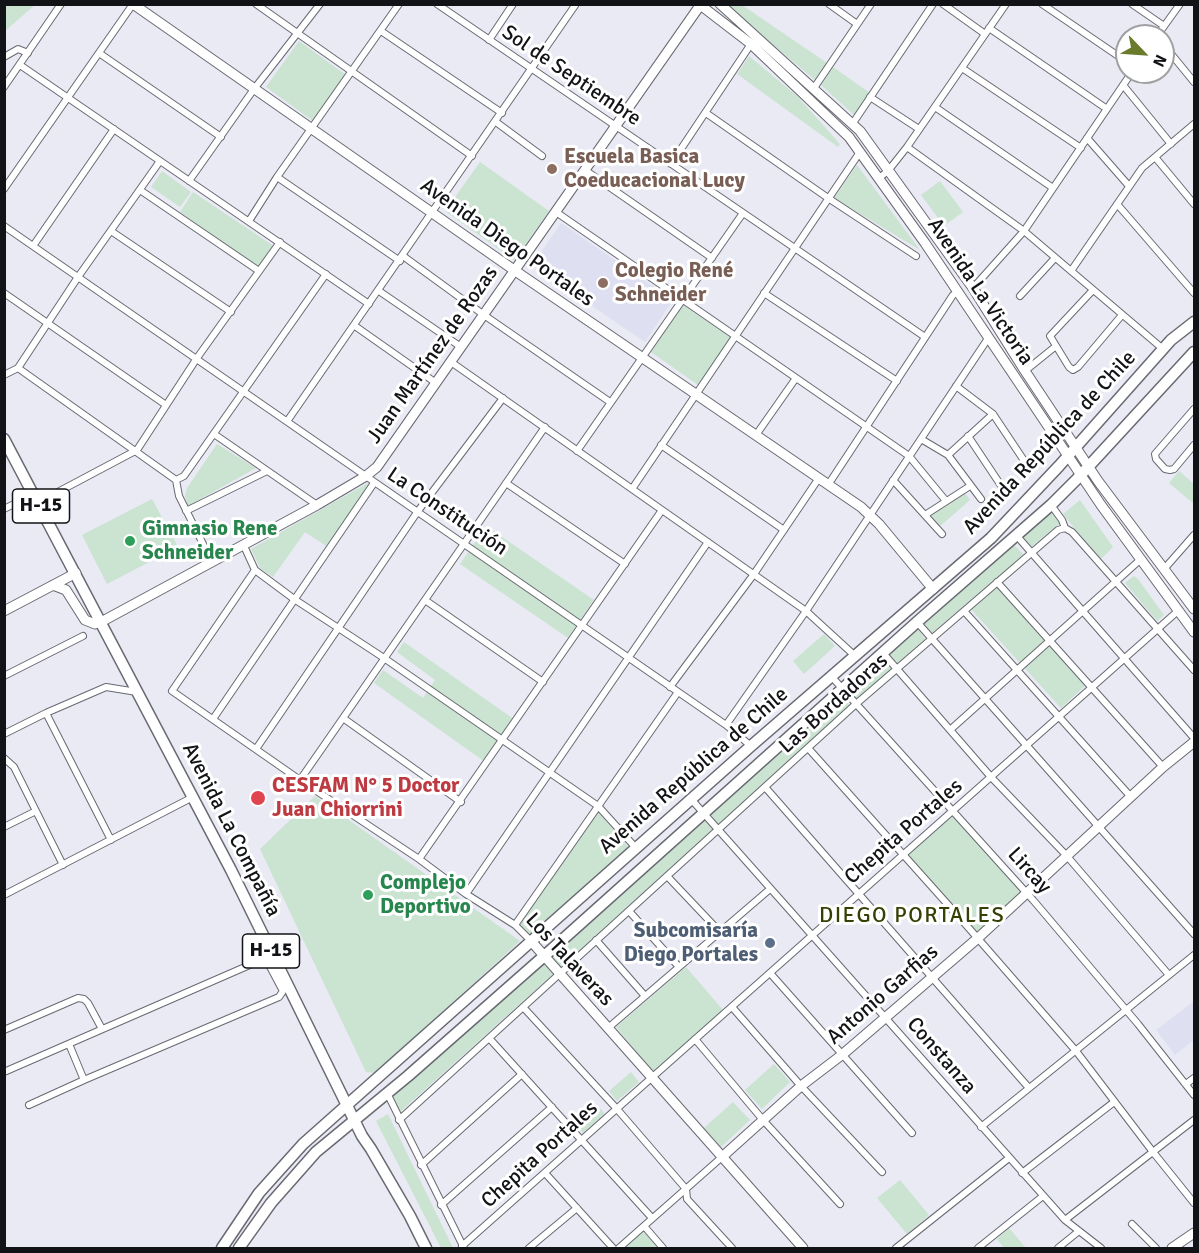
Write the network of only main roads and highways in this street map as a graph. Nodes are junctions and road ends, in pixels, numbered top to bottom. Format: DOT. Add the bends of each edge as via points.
graph roads {
  1 [pos="1194,322"];
  2 [pos="1194,352"];
  3 [pos="4,439"];
  4 [pos="346,1106"];
  5 [pos="354,1121"];
  6 [pos="222,1248"];
  7 [pos="239,1248"];
  8 [pos="426,1248"];
  1 -- 4 [label="main road, Avenida República de Chile" via="1171,340 991,538"];
  2 -- 5 [label="main road, Avenida República de Chile" via="1051,505"];
  3 -- 4 [label="main road, Avenida La Compañía / H-15" via="193,798"];
  4 -- 5 [label="main road, Avenida La Compañía / H-15"];
  4 -- 6 [label="main road, Avenida República de Chile" via="274,1174"];
  5 -- 7 [label="main road, Avenida República de Chile" via="316,1152 288,1182"];
  5 -- 8 [label="main road, Avenida La Compañía / H-15"];
}
